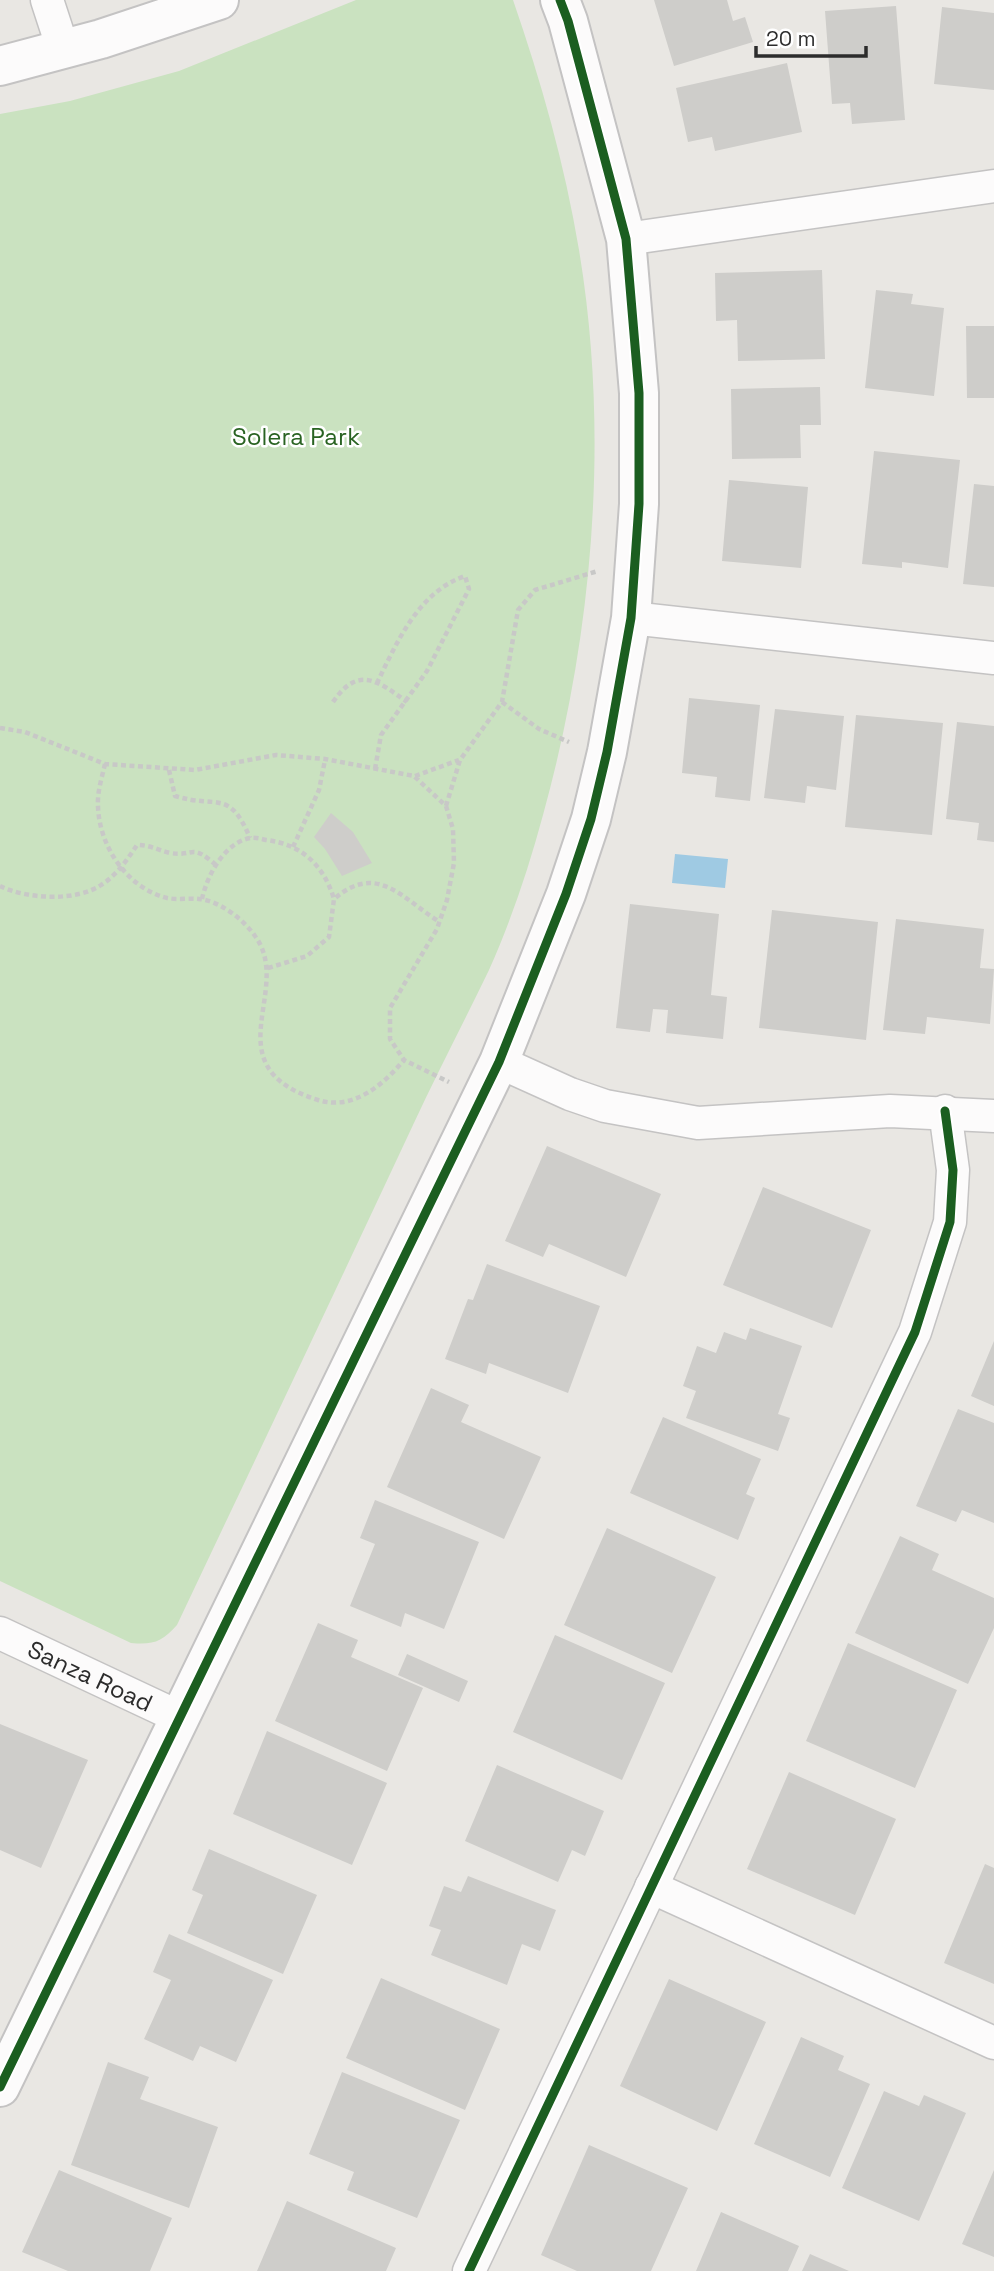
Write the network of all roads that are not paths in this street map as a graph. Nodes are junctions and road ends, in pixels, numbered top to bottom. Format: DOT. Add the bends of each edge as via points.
graph roads {
  1 [pos="47,0"];
  2 [pos="219,0"];
  3 [pos="560,0"];
  4 [pos="63,49"];
  5 [pos="0,65"];
  6 [pos="994,186"];
  7 [pos="626,239"];
  8 [pos="631,618"];
  9 [pos="994,658"];
  10 [pos="499,1062"];
  11 [pos="945,1111"];
  12 [pos="994,1116"];
  13 [pos="0,1633"];
  14 [pos="181,1718"];
  15 [pos="651,1887"];
  16 [pos="994,2043"];
  17 [pos="0,2087"];
  18 [pos="468,2271"];
  1 -- 4 [label="street"];
  2 -- 4 [label="street"];
  3 -- 7 [label="street"];
  4 -- 5 [label="street"];
  6 -- 7 [label="street"];
  7 -- 8 [label="street" via="639,393 639,504"];
  8 -- 9 [label="street"];
  8 -- 10 [label="street" via="591,819"];
  10 -- 11 [label="street" via="605,1106 698,1123"];
  10 -- 14 [label="street"];
  11 -- 12 [label="street"];
  11 -- 15 [label="street" via="953,1170 950,1222 915,1332"];
  13 -- 14 [label="street, Sanza Road"];
  14 -- 17 [label="street"];
  15 -- 16 [label="street"];
  15 -- 18 [label="street"];
}
